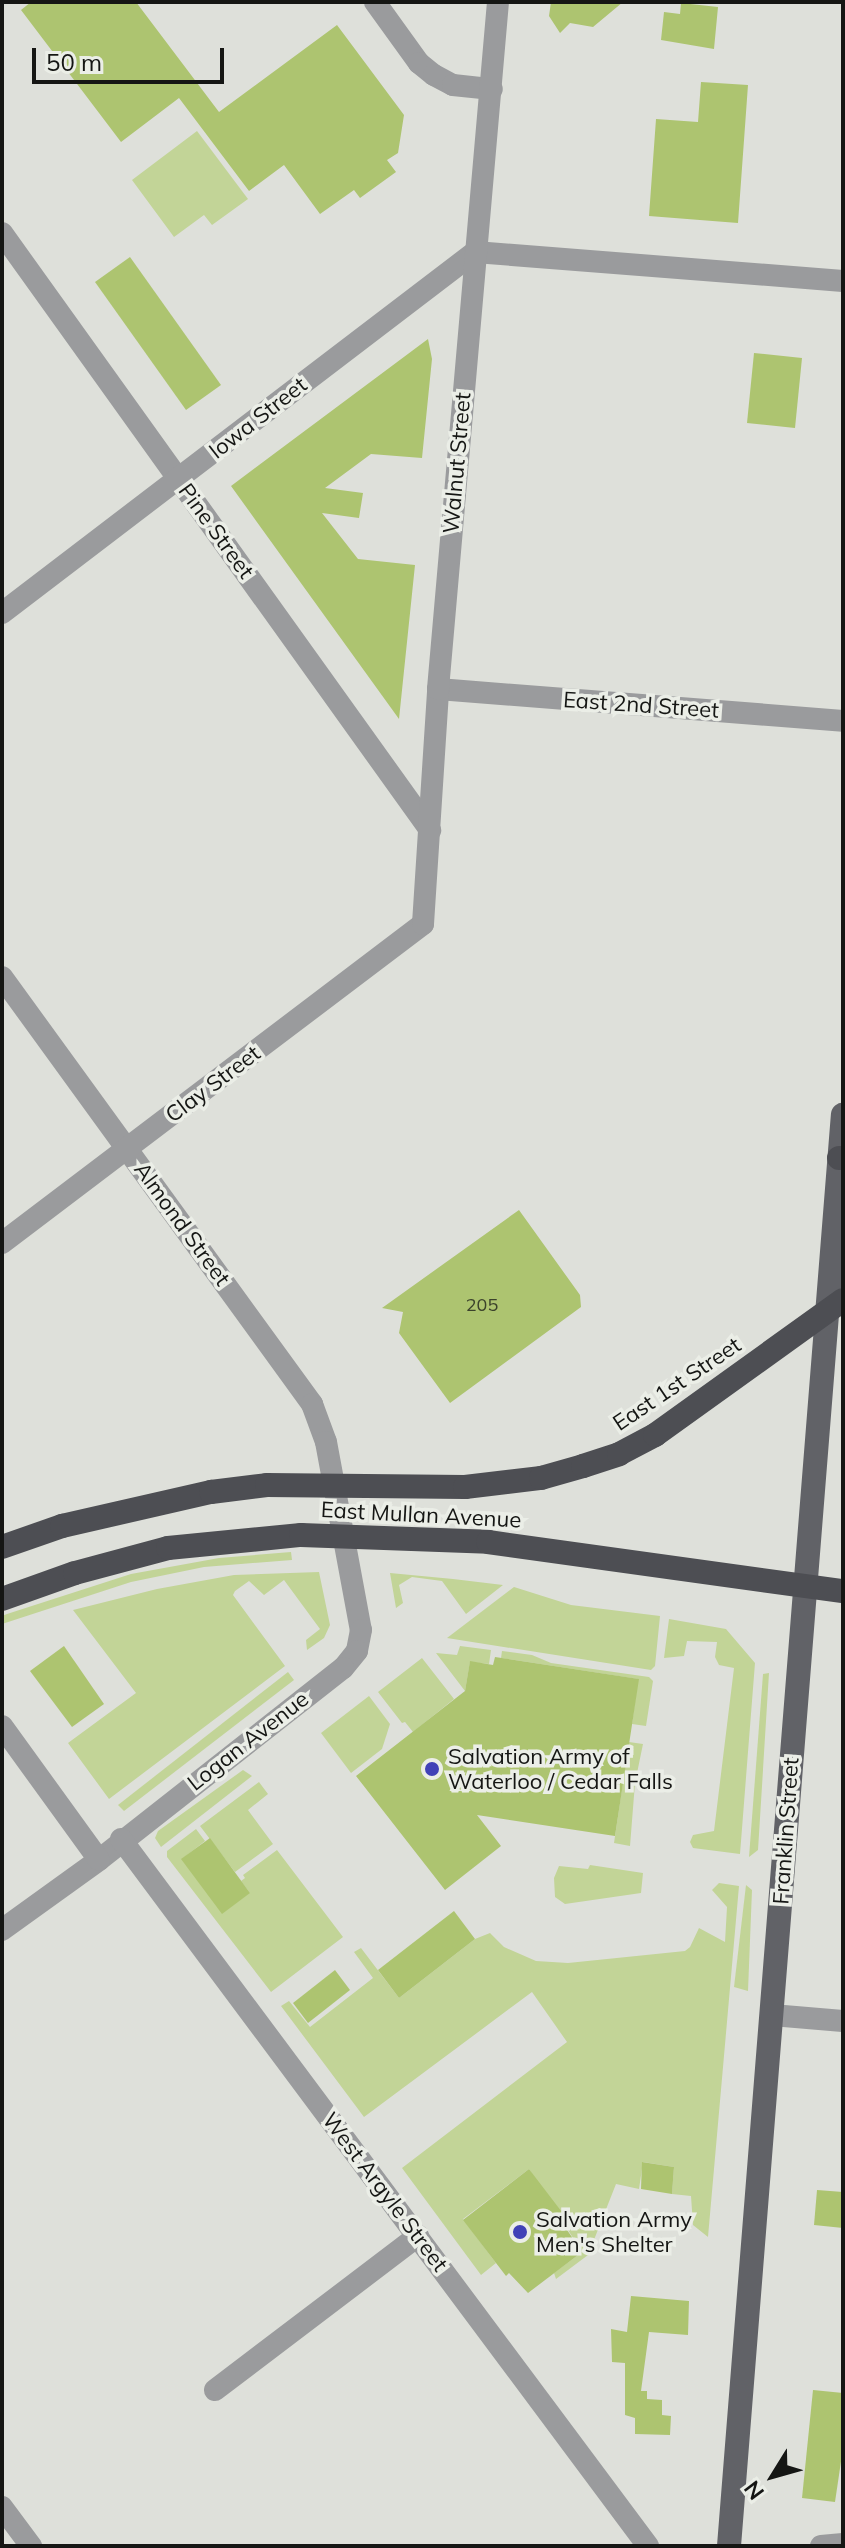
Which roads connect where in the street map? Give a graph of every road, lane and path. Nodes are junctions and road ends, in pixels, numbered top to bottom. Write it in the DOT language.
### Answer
graph roads {
  1 [pos="375,2"];
  2 [pos="498,2"];
  3 [pos="492,89"];
  4 [pos="2,233"];
  5 [pos="475,252"];
  6 [pos="843,281"];
  7 [pos="179,479"];
  8 [pos="2,613"];
  9 [pos="438,689"];
  10 [pos="843,721"];
  11 [pos="430,830"];
  12 [pos="423,924"];
  13 [pos="2,977"];
  14 [pos="843,1115"];
  15 [pos="127,1148"];
  16 [pos="841,1158"];
  17 [pos="2,1243"];
  18 [pos="834,1305"];
  19 [pos="334,1485"];
  20 [pos="346,1535"];
  21 [pos="2,1547"];
  22 [pos="805,1588"];
  23 [pos="843,1591"];
  24 [pos="2,1599"];
  25 [pos="2,1726"];
  26 [pos="121,1839"];
  27 [pos="99,1860"];
  28 [pos="2,1930"];
  29 [pos="772,2015"];
  30 [pos="843,2021"];
  31 [pos="418,2236"];
  32 [pos="215,2390"];
  33 [pos="2,2507"];
  34 [pos="843,2544"];
  35 [pos="31,2546"];
  36 [pos="648,2546"];
  37 [pos="729,2546"];
  38 [pos="821,2546"];
  1 -- 3 [label="street"];
  2 -- 3 [label="street, Walnut Street"];
  3 -- 5 [label="street, Walnut Street"];
  4 -- 7 [label="street, Pine Street"];
  5 -- 6 [label="street"];
  5 -- 7 [label="street, Iowa Street"];
  5 -- 9 [label="street, Walnut Street"];
  7 -- 8 [label="street, Iowa Street"];
  7 -- 11 [label="street, Pine Street"];
  9 -- 10 [label="street, East 2nd Street"];
  9 -- 11 [label="street, Walnut Street"];
  11 -- 12 [label="street, Walnut Street"];
  12 -- 15 [label="street, Clay Street"];
  13 -- 15 [label="street, Almond Street"];
  14 -- 16 [label="main road, Franklin Street"];
  15 -- 17 [label="street, Clay Street"];
  15 -- 19 [label="street, Almond Street"];
  16 -- 18 [label="main road, Franklin Street"];
  18 -- 19 [label="highway, East 1st Street"];
  18 -- 22 [label="main road, Franklin Street"];
  19 -- 20 [label="street, Logan Avenue"];
  19 -- 21 [label="highway, East Mullan Avenue"];
  20 -- 22 [label="highway, East Mullan Avenue"];
  20 -- 24 [label="highway, East Mullan Avenue"];
  20 -- 26 [label="street, Logan Avenue"];
  22 -- 23 [label="highway, East Mullan Avenue"];
  22 -- 29 [label="main road, Franklin Street"];
  25 -- 27 [label="street"];
  26 -- 27 [label="street, Logan Avenue"];
  26 -- 31 [label="street, West Argyle Street"];
  27 -- 28 [label="street, Logan Avenue"];
  29 -- 30 [label="street"];
  29 -- 37 [label="main road, Franklin Street"];
  31 -- 32 [label="street"];
  31 -- 36 [label="street, West Argyle Street"];
  33 -- 35 [label="street"];
  34 -- 38 [label="street"];
}
